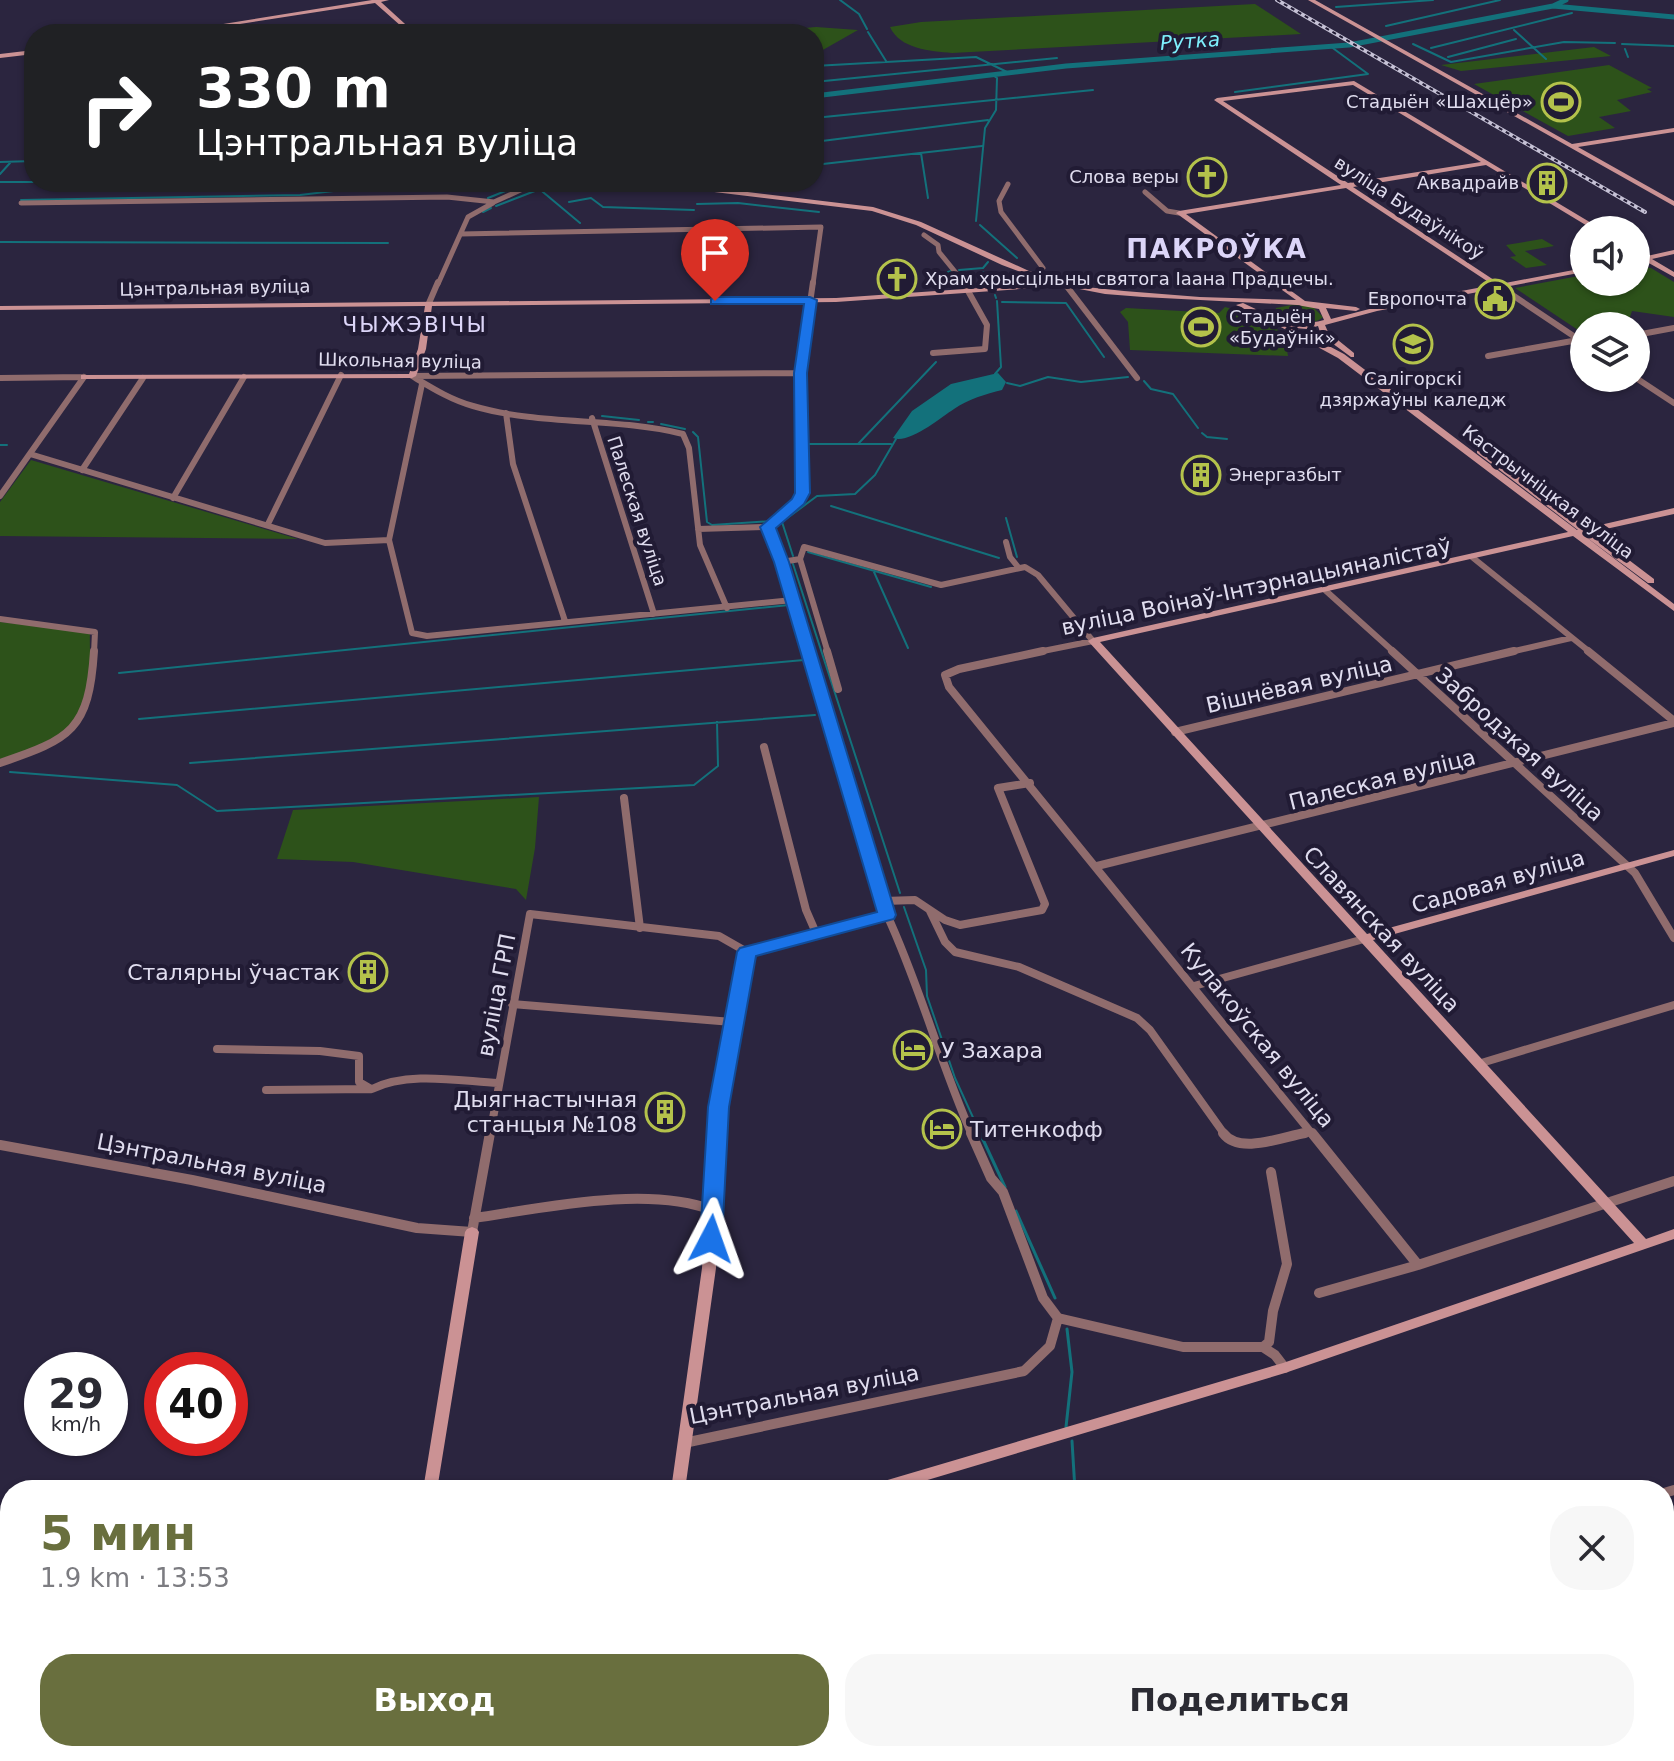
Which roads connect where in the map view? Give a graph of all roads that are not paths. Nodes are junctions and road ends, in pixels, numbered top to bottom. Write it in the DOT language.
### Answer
graph roads {
  1 [pos="386,0"];
  2 [pos="1311,0"];
  3 [pos="374,1"];
  4 [pos="228,24"];
  5 [pos="401,24"];
  6 [pos="24,53"];
  7 [pos="0,56"];
  8 [pos="1674,130"];
  9 [pos="1572,147"];
  10 [pos="1485,163"];
  11 [pos="1008,184"];
  12 [pos="1343,186"];
  13 [pos="516,192"];
  14 [pos="736,192"];
  15 [pos="494,202"];
  16 [pos="21,203"];
  17 [pos="1674,204"];
  18 [pos="1179,213"];
  19 [pos="1575,216"];
  20 [pos="461,234"];
  21 [pos="924,235"];
  22 [pos="956,240"];
  23 [pos="938,245"];
  24 [pos="1674,253"];
  25 [pos="1650,257"];
  26 [pos="1650,260"];
  27 [pos="1570,273"];
  28 [pos="1036,275"];
  29 [pos="1674,275"];
  30 [pos="1065,284"];
  31 [pos="1499,286"];
  32 [pos="972,292"];
  33 [pos="1280,296"];
  34 [pos="810,300"];
  35 [pos="1225,301"];
  36 [pos="429,303"];
  37 [pos="1305,303"];
  38 [pos="1315,305"];
  39 [pos="0,308"];
  40 [pos="1377,309"];
  41 [pos="1324,321"];
  42 [pos="1279,322"];
  43 [pos="1674,328"];
  44 [pos="1650,332"];
  45 [pos="1570,333"];
  46 [pos="1570,343"];
  47 [pos="933,353"];
  48 [pos="1488,356"];
  49 [pos="800,373"];
  50 [pos="341,375"];
  51 [pos="412,376"];
  52 [pos="84,377"];
  53 [pos="244,377"];
  54 [pos="0,378"];
  55 [pos="143,378"];
  56 [pos="1137,378"];
  57 [pos="422,384"];
  58 [pos="1650,387"];
  59 [pos="1674,403"];
  60 [pos="506,413"];
  61 [pos="592,418"];
  62 [pos="30,454"];
  63 [pos="82,470"];
  64 [pos="0,496"];
  65 [pos="173,498"];
  66 [pos="1674,511"];
  67 [pos="268,524"];
  68 [pos="768,527"];
  69 [pos="698,529"];
  70 [pos="1581,532"];
  71 [pos="389,540"];
  72 [pos="1006,542"];
  73 [pos="1472,557"];
  74 [pos="800,559"];
  75 [pos="782,562"];
  76 [pos="1018,567"];
  77 [pos="1325,590"];
  78 [pos="1674,598"];
  79 [pos="793,600"];
  80 [pos="727,608"];
  81 [pos="1674,608"];
  82 [pos="654,614"];
  83 [pos="0,619"];
  84 [pos="565,621"];
  85 [pos="1571,638"];
  86 [pos="1093,641"];
  87 [pos="945,675"];
  88 [pos="1416,675"];
  89 [pos="838,689"];
  90 [pos="1674,722"];
  91 [pos="1175,732"];
  92 [pos="764,747"];
  93 [pos="0,763"];
  94 [pos="1517,764"];
  95 [pos="1028,783"];
  96 [pos="624,798"];
  97 [pos="1262,827"];
  98 [pos="1674,853"];
  99 [pos="1097,866"];
  100 [pos="1627,866"];
  101 [pos="884,901"];
  102 [pos="930,911"];
  103 [pos="887,915"];
  104 [pos="640,928"];
  105 [pos="816,933"];
  106 [pos="1674,938"];
  107 [pos="1364,939"];
  108 [pos="747,952"];
  109 [pos="1194,986"];
  110 [pos="512,1004"];
  111 [pos="1674,1005"];
  112 [pos="732,1022"];
  113 [pos="217,1049"];
  114 [pos="1478,1064"];
  115 [pos="498,1083"];
  116 [pos="372,1089"];
  117 [pos="266,1090"];
  118 [pos="1306,1132"];
  119 [pos="0,1145"];
  120 [pos="1271,1172"];
  121 [pos="1674,1181"];
  122 [pos="1606,1204"];
  123 [pos="712,1210"];
  124 [pos="469,1227"];
  125 [pos="1674,1234"];
  126 [pos="1643,1244"];
  127 [pos="1414,1266"];
  128 [pos="1319,1293"];
  129 [pos="1058,1318"];
  130 [pos="1263,1347"];
  131 [pos="1285,1368"];
  132 [pos="684,1443"];
  133 [pos="431,1480"];
  134 [pos="679,1480"];
  135 [pos="908,1480"];
  1 -- 3 [label="street"];
  2 -- 9 [label="street"];
  3 -- 4 [label="street"];
  3 -- 5 [label="street"];
  6 -- 7 [label="street"];
  8 -- 9 [label="street"];
  9 -- 17 [label="street"];
  10 -- 12 [label="street"];
  10 -- 12 [label="street, вуліца Будаўнікоў"];
  10 -- 19 [label="street"];
  11 -- 28 [label="street"];
  12 -- 18 [label="street"];
  12 -- 31 [label="street, вуліца Будаўнікоў"];
  13 -- 15 [label="street"];
  14 -- 22 [label="street"];
  15 -- 16 [label="street"];
  15 -- 20 [label="street"];
  18 -- 18 [label="street"];
  18 -- 33 [label="street"];
  20 -- 34 [label="street"];
  20 -- 36 [label="street"];
  21 -- 23 [label="street"];
  22 -- 23 [label="street"];
  22 -- 28 [label="street"];
  23 -- 32 [label="street"];
  24 -- 25 [label="street"];
  26 -- 29 [label="street"];
  27 -- 31 [label="street"];
  28 -- 30 [label="street"];
  30 -- 32 [label="street, Цэнтральная вуліца"];
  30 -- 35 [label="street"];
  30 -- 56 [label="street"];
  31 -- 40 [label="street"];
  31 -- 45 [label="street, вуліца Будаўнікоў"];
  32 -- 34 [label="street, Цэнтральная вуліца"];
  32 -- 47 [label="street"];
  33 -- 35 [label="street"];
  33 -- 37 [label="street"];
  33 -- 37 [label="street"];
  33 -- 42 [label="street"];
  34 -- 36 [label="street, Цэнтральная вуліца"];
  34 -- 49 [label="street"];
  35 -- 42 [label="street, Кастрычніцкая вуліца"];
  36 -- 39 [label="street, Цэнтральная вуліца"];
  36 -- 51 [label="street"];
  37 -- 38 [label="street"];
  38 -- 40 [label="street"];
  38 -- 41 [label="street, Кастрычніцкая вуліца"];
  40 -- 41 [label="street"];
  41 -- 42 [label="street"];
  41 -- 70 [label="street, Кастрычніцкая вуліца"];
  42 -- 70 [label="street, Кастрычніцкая вуліца"];
  43 -- 44 [label="street"];
  46 -- 48 [label="street"];
  49 -- 51 [label="street, Школьная вуліца"];
  49 -- 68 [label="street"];
  50 -- 51 [label="street, Школьная вуліца"];
  50 -- 53 [label="street, Школьная вуліца"];
  50 -- 67 [label="street"];
  51 -- 57 [label="street"];
  52 -- 54 [label="street, Школьная вуліца"];
  52 -- 55 [label="street, Школьная вуліца"];
  52 -- 62 [label="street"];
  53 -- 55 [label="street, Школьная вуліца"];
  53 -- 65 [label="street"];
  55 -- 63 [label="street"];
  57 -- 60 [label="street"];
  57 -- 71 [label="street"];
  58 -- 59 [label="street"];
  60 -- 61 [label="street"];
  60 -- 84 [label="street"];
  61 -- 69 [label="street"];
  61 -- 82 [label="street, Палеская вуліца"];
  62 -- 63 [label="street"];
  62 -- 64 [label="street"];
  63 -- 65 [label="street"];
  65 -- 67 [label="street"];
  66 -- 70 [label="street, вуліца Воінаў-Інтэрнацыяналістаў"];
  67 -- 71 [label="street"];
  68 -- 69 [label="street"];
  68 -- 75 [label="street"];
  69 -- 80 [label="street"];
  70 -- 73 [label="street, вуліца Воінаў-Інтэрнацыяналістаў"];
  70 -- 78 [label="street, Кастрычніцкая вуліца"];
  70 -- 81 [label="street, Кастрычніцкая вуліца"];
  71 -- 84 [label="street"];
  72 -- 76 [label="street"];
  73 -- 77 [label="street, вуліца Воінаў-Інтэрнацыяналістаў"];
  73 -- 85 [label="street"];
  74 -- 75 [label="street"];
  74 -- 76 [label="street"];
  74 -- 89 [label="street"];
  75 -- 79 [label="street"];
  76 -- 86 [label="street"];
  77 -- 86 [label="street, вуліца Воінаў-Інтэрнацыяналістаў"];
  77 -- 88 [label="street, Забродзкая вуліца"];
  79 -- 80 [label="street"];
  79 -- 101 [label="street"];
  80 -- 82 [label="street"];
  82 -- 84 [label="street"];
  83 -- 93 [label="street"];
  85 -- 88 [label="street, Вішнёвая вуліца"];
  85 -- 90 [label="street"];
  86 -- 87 [label="street, вуліца Воінаў-Інтэрнацыяналістаў"];
  86 -- 91 [label="street, Славянская вуліца"];
  87 -- 95 [label="street, Кулакоўская вуліца"];
  88 -- 91 [label="street, Вішнёвая вуліца"];
  88 -- 94 [label="street, Забродзкая вуліца"];
  90 -- 94 [label="street, Палеская вуліца"];
  91 -- 97 [label="street, Славянская вуліца"];
  92 -- 105 [label="street"];
  94 -- 97 [label="street, Палеская вуліца"];
  94 -- 100 [label="street, Забродзкая вуліца"];
  95 -- 99 [label="street, Кулакоўская вуліца"];
  95 -- 102 [label="street"];
  96 -- 104 [label="street"];
  97 -- 99 [label="street, Палеская вуліца"];
  97 -- 107 [label="street, Славянская вуліца"];
  98 -- 100 [label="street, Садовая вуліца"];
  99 -- 109 [label="street, Кулакоўская вуліца"];
  100 -- 106 [label="street, Забродзкая вуліца"];
  100 -- 107 [label="street, Садовая вуліца"];
  101 -- 102 [label="street"];
  101 -- 103 [label="street"];
  102 -- 118 [label="street"];
  103 -- 105 [label="street"];
  103 -- 129 [label="street"];
  104 -- 108 [label="street"];
  104 -- 110 [label="street, вуліца ГРП"];
  105 -- 108 [label="street"];
  107 -- 109 [label="street, Садовая вуліца"];
  107 -- 114 [label="street, Славянская вуліца"];
  108 -- 112 [label="street, Цэнтральная вуліца"];
  109 -- 118 [label="street, Кулакоўская вуліца"];
  110 -- 112 [label="street"];
  110 -- 115 [label="street, вуліца ГРП"];
  111 -- 114 [label="street"];
  112 -- 123 [label="street, Цэнтральная вуліца"];
  113 -- 116 [label="street"];
  114 -- 122 [label="street, Славянская вуліца"];
  115 -- 116 [label="street, вуліца ГРП"];
  115 -- 124 [label="street, вуліца ГРП"];
  116 -- 117 [label="street, вуліца ГРП"];
  118 -- 127 [label="street, Кулакоўская вуліца"];
  119 -- 124 [label="street, Цэнтральная вуліца"];
  120 -- 130 [label="street"];
  121 -- 122 [label="street"];
  122 -- 126 [label="street, Славянская вуліца"];
  122 -- 127 [label="street"];
  123 -- 124 [label="street, Цэнтральная вуліца"];
  123 -- 132 [label="street, Цэнтральная вуліца"];
  124 -- 133 [label="street"];
  125 -- 126 [label="street"];
  126 -- 131 [label="street"];
  127 -- 128 [label="street"];
  129 -- 130 [label="street"];
  129 -- 132 [label="street, Цэнтральная вуліца"];
  130 -- 131 [label="street"];
  131 -- 135 [label="street"];
  132 -- 134 [label="street"];
}
